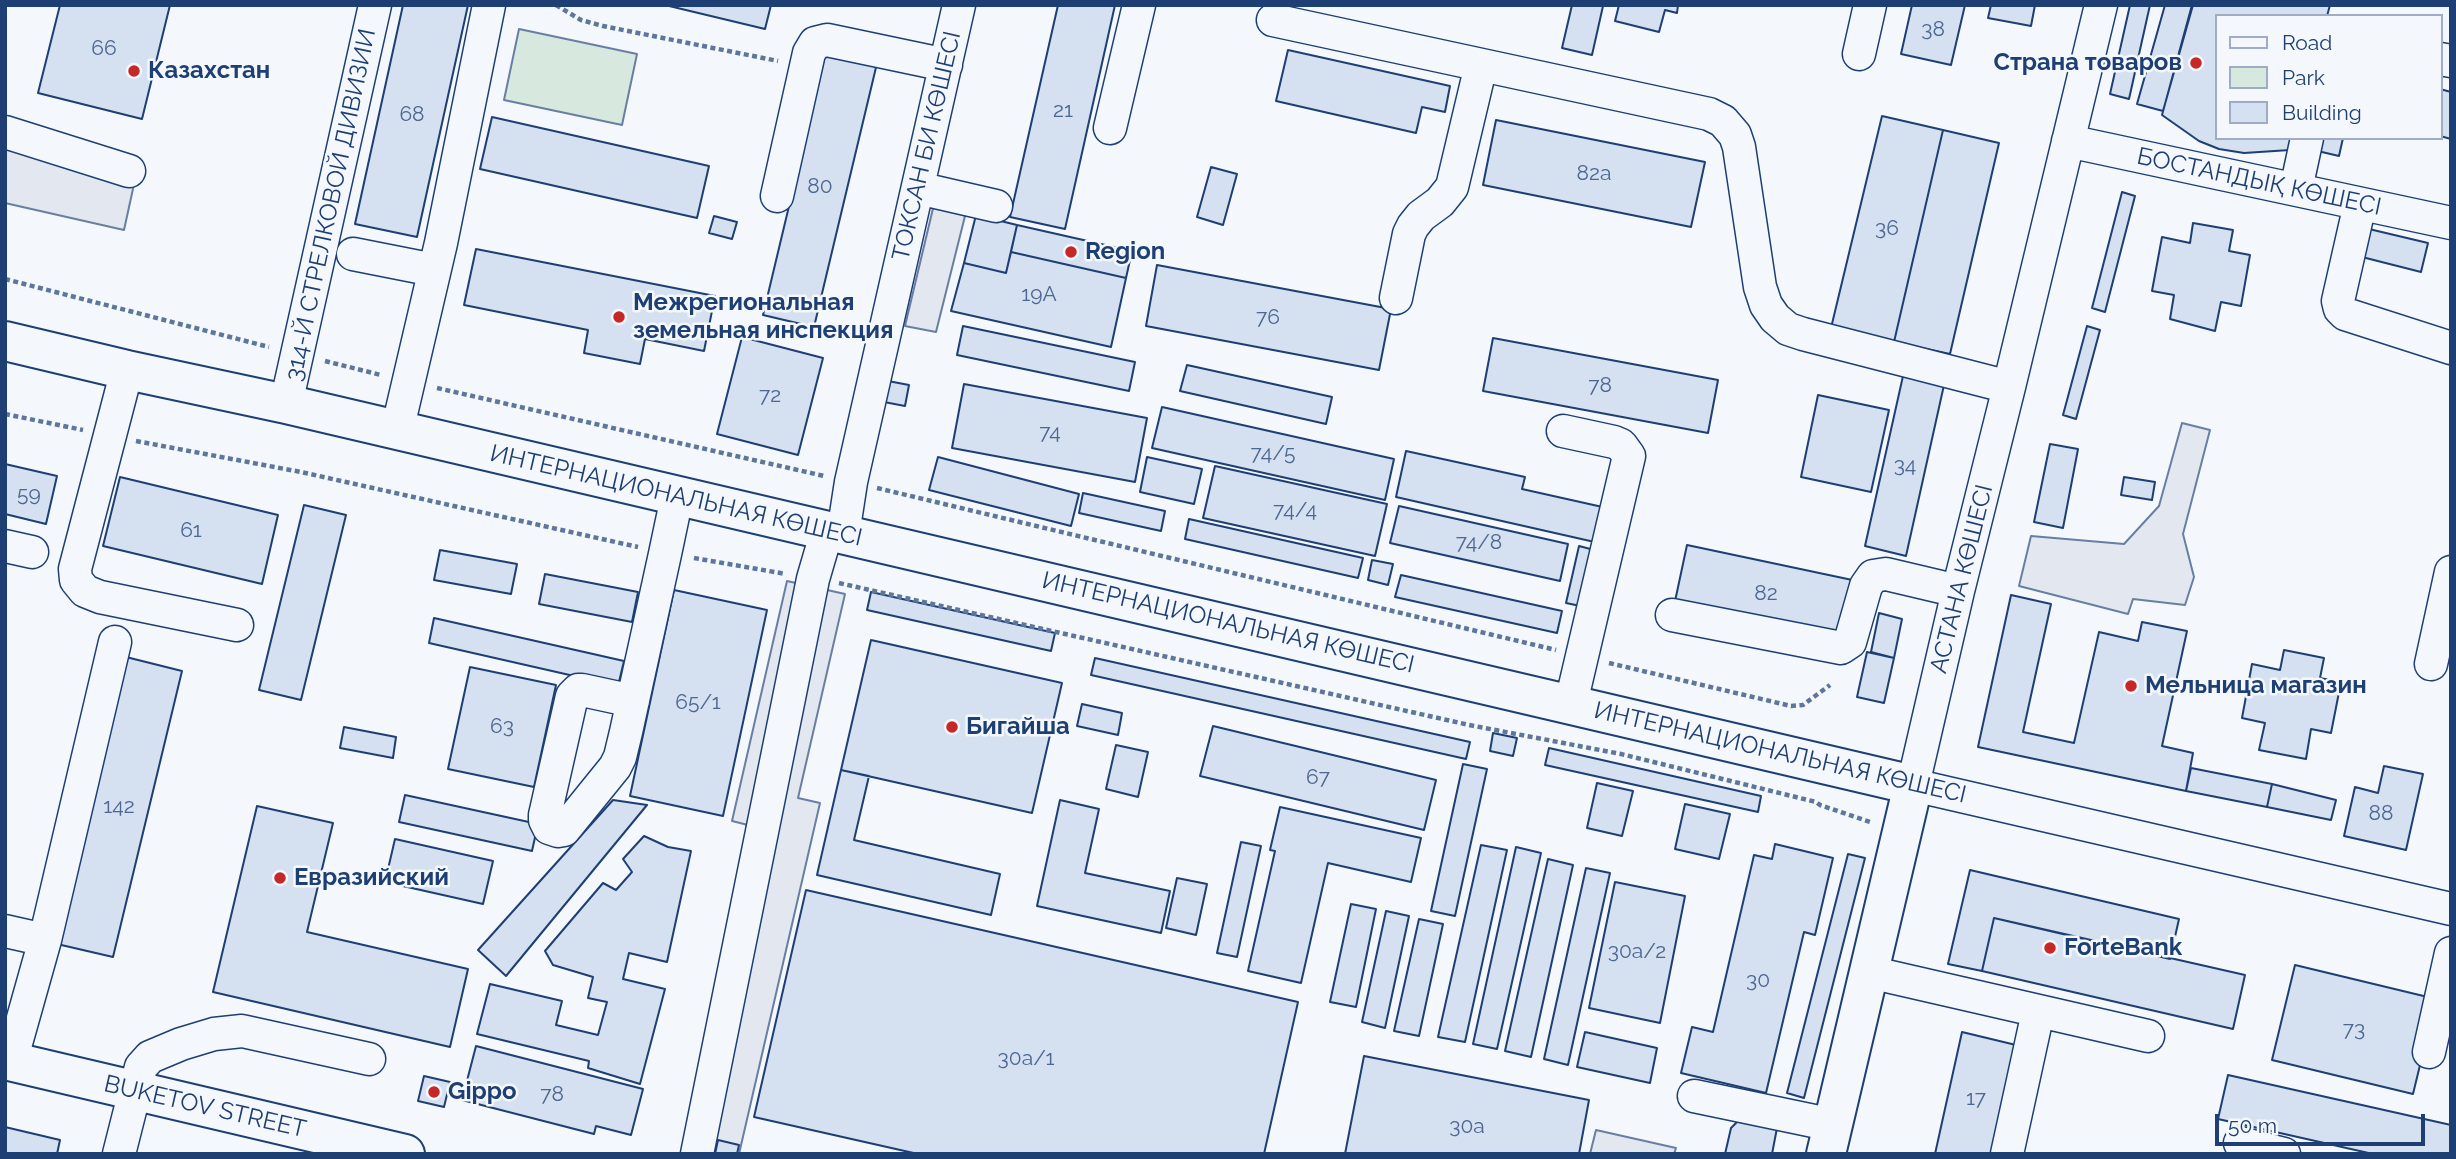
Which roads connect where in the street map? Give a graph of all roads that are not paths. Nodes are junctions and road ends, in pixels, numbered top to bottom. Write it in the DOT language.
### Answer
graph roads {
  1 [pos="375,5"];
  2 [pos="489,5"];
  3 [pos="959,5"];
  4 [pos="1139,5"];
  5 [pos="1870,5"];
  6 [pos="2101,5"];
  7 [pos="1273,20"];
  8 [pos="1859,54"];
  9 [pos="946,65"];
  10 [pos="1481,65"];
  11 [pos="1110,128"];
  12 [pos="5,132"];
  13 [pos="2307,140"];
  14 [pos="2068,141"];
  15 [pos="129,171"];
  16 [pos="918,188"];
  17 [pos="2296,189"];
  18 [pos="777,196"];
  19 [pos="2360,204"];
  20 [pos="996,206"];
  21 [pos="2451,223"];
  22 [pos="353,254"];
  23 [pos="434,270"];
  24 [pos="1396,298"];
  25 [pos="5,341"];
  26 [pos="2451,348"];
  27 [pos="127,370"];
  28 [pos="2010,387"];
  29 [pos="286,404"];
  30 [pos="397,431"];
  31 [pos="1563,431"];
  32 [pos="677,497"];
  33 [pos="835,532"];
  34 [pos="2451,572"];
  35 [pos="1958,591"];
  36 [pos="1672,615"];
  37 [pos="237,625"];
  38 [pos="116,642"];
  39 [pos="2431,664"];
  40 [pos="633,701"];
  41 [pos="1572,703"];
  42 [pos="1913,785"];
  43 [pos="2451,909"];
  44 [pos="5,931"];
  45 [pos="44,940"];
  46 [pos="2451,953"];
  47 [pos="1869,971"];
  48 [pos="2038,1012"];
  49 [pos="2148,1036"];
  50 [pos="2429,1052"];
  51 [pos="369,1059"];
  52 [pos="8,1060"];
  53 [pos="135,1090"];
  54 [pos="1695,1096"];
  55 [pos="1830,1139"];
  56 [pos="2240,1143"];
  57 [pos="119,1154"];
  58 [pos="405,1154"];
  59 [pos="698,1154"];
  60 [pos="2007,1154"];
  61 [pos="2284,1154"];
  1 -- 29 [label="street, 314-Й СТРЕЛКОВОЙ ДИВИЗИИ"];
  2 -- 23 [label="street"];
  3 -- 9 [label="street, ТОКСАН БИ КӨШЕСІ"];
  4 -- 11 [label="street"];
  5 -- 8 [label="street"];
  6 -- 14 [label="street, АСТАНА КӨШЕСІ"];
  7 -- 10 [label="street"];
  9 -- 16 [label="street, ТОКСАН БИ КӨШЕСІ"];
  9 -- 18 [label="street"];
  10 -- 24 [label="street"];
  10 -- 28 [label="street"];
  12 -- 15 [label="street"];
  13 -- 17 [label="street"];
  14 -- 17 [label="street, БОСТАНДЫҚ КӨШЕСІ"];
  14 -- 28 [label="street, АСТАНА КӨШЕСІ"];
  16 -- 20 [label="street"];
  16 -- 33 [label="street, ТОКСАН БИ КӨШЕСІ"];
  17 -- 19 [label="street, БОСТАНДЫҚ КӨШЕСІ"];
  19 -- 21 [label="street, БОСТАНДЫҚ КӨШЕСІ"];
  19 -- 26 [label="street"];
  22 -- 23 [label="street"];
  23 -- 30 [label="street"];
  25 -- 27 [label="main road, ИНТЕРНАЦИОНАЛЬНАЯ КӨШЕСІ"];
  27 -- 29 [label="main road, ИНТЕРНАЦИОНАЛЬНАЯ КӨШЕСІ"];
  27 -- 37 [label="street"];
  28 -- 35 [label="street, АСТАНА КӨШЕСІ"];
  29 -- 30 [label="main road, ИНТЕРНАЦИОНАЛЬНАЯ КӨШЕСІ"];
  30 -- 32 [label="main road, ИНТЕРНАЦИОНАЛЬНАЯ КӨШЕСІ"];
  31 -- 41 [label="street"];
  32 -- 33 [label="main road, ИНТЕРНАЦИОНАЛЬНАЯ КӨШЕСІ"];
  32 -- 40 [label="street"];
  33 -- 41 [label="main road, ИНТЕРНАЦИОНАЛЬНАЯ КӨШЕСІ"];
  33 -- 59 [label="street, ТОКСАН БИ КӨШЕСІ"];
  34 -- 39 [label="street"];
  35 -- 36 [label="street"];
  35 -- 42 [label="street, АСТАНА КӨШЕСІ"];
  38 -- 45 [label="street"];
  41 -- 42 [label="main road, ИНТЕРНАЦИОНАЛЬНАЯ КӨШЕСІ"];
  42 -- 43 [label="street, ИНТЕРНАЦИОНАЛЬНАЯ КӨШЕСІ"];
  42 -- 47 [label="main road, АСТАНА КӨШЕСІ"];
  44 -- 45 [label="street"];
  45 -- 52 [label="street"];
  46 -- 50 [label="street"];
  47 -- 48 [label="street"];
  47 -- 55 [label="main road, АСТАНА КӨШЕСІ"];
  48 -- 49 [label="street"];
  48 -- 60 [label="street"];
  51 -- 53 [label="street"];
  52 -- 53 [label="main road, BUKETOV STREET"];
  53 -- 57 [label="street"];
  53 -- 58 [label="main road, BUKETOV STREET"];
  54 -- 55 [label="street"];
  56 -- 61 [label="street"];
}
